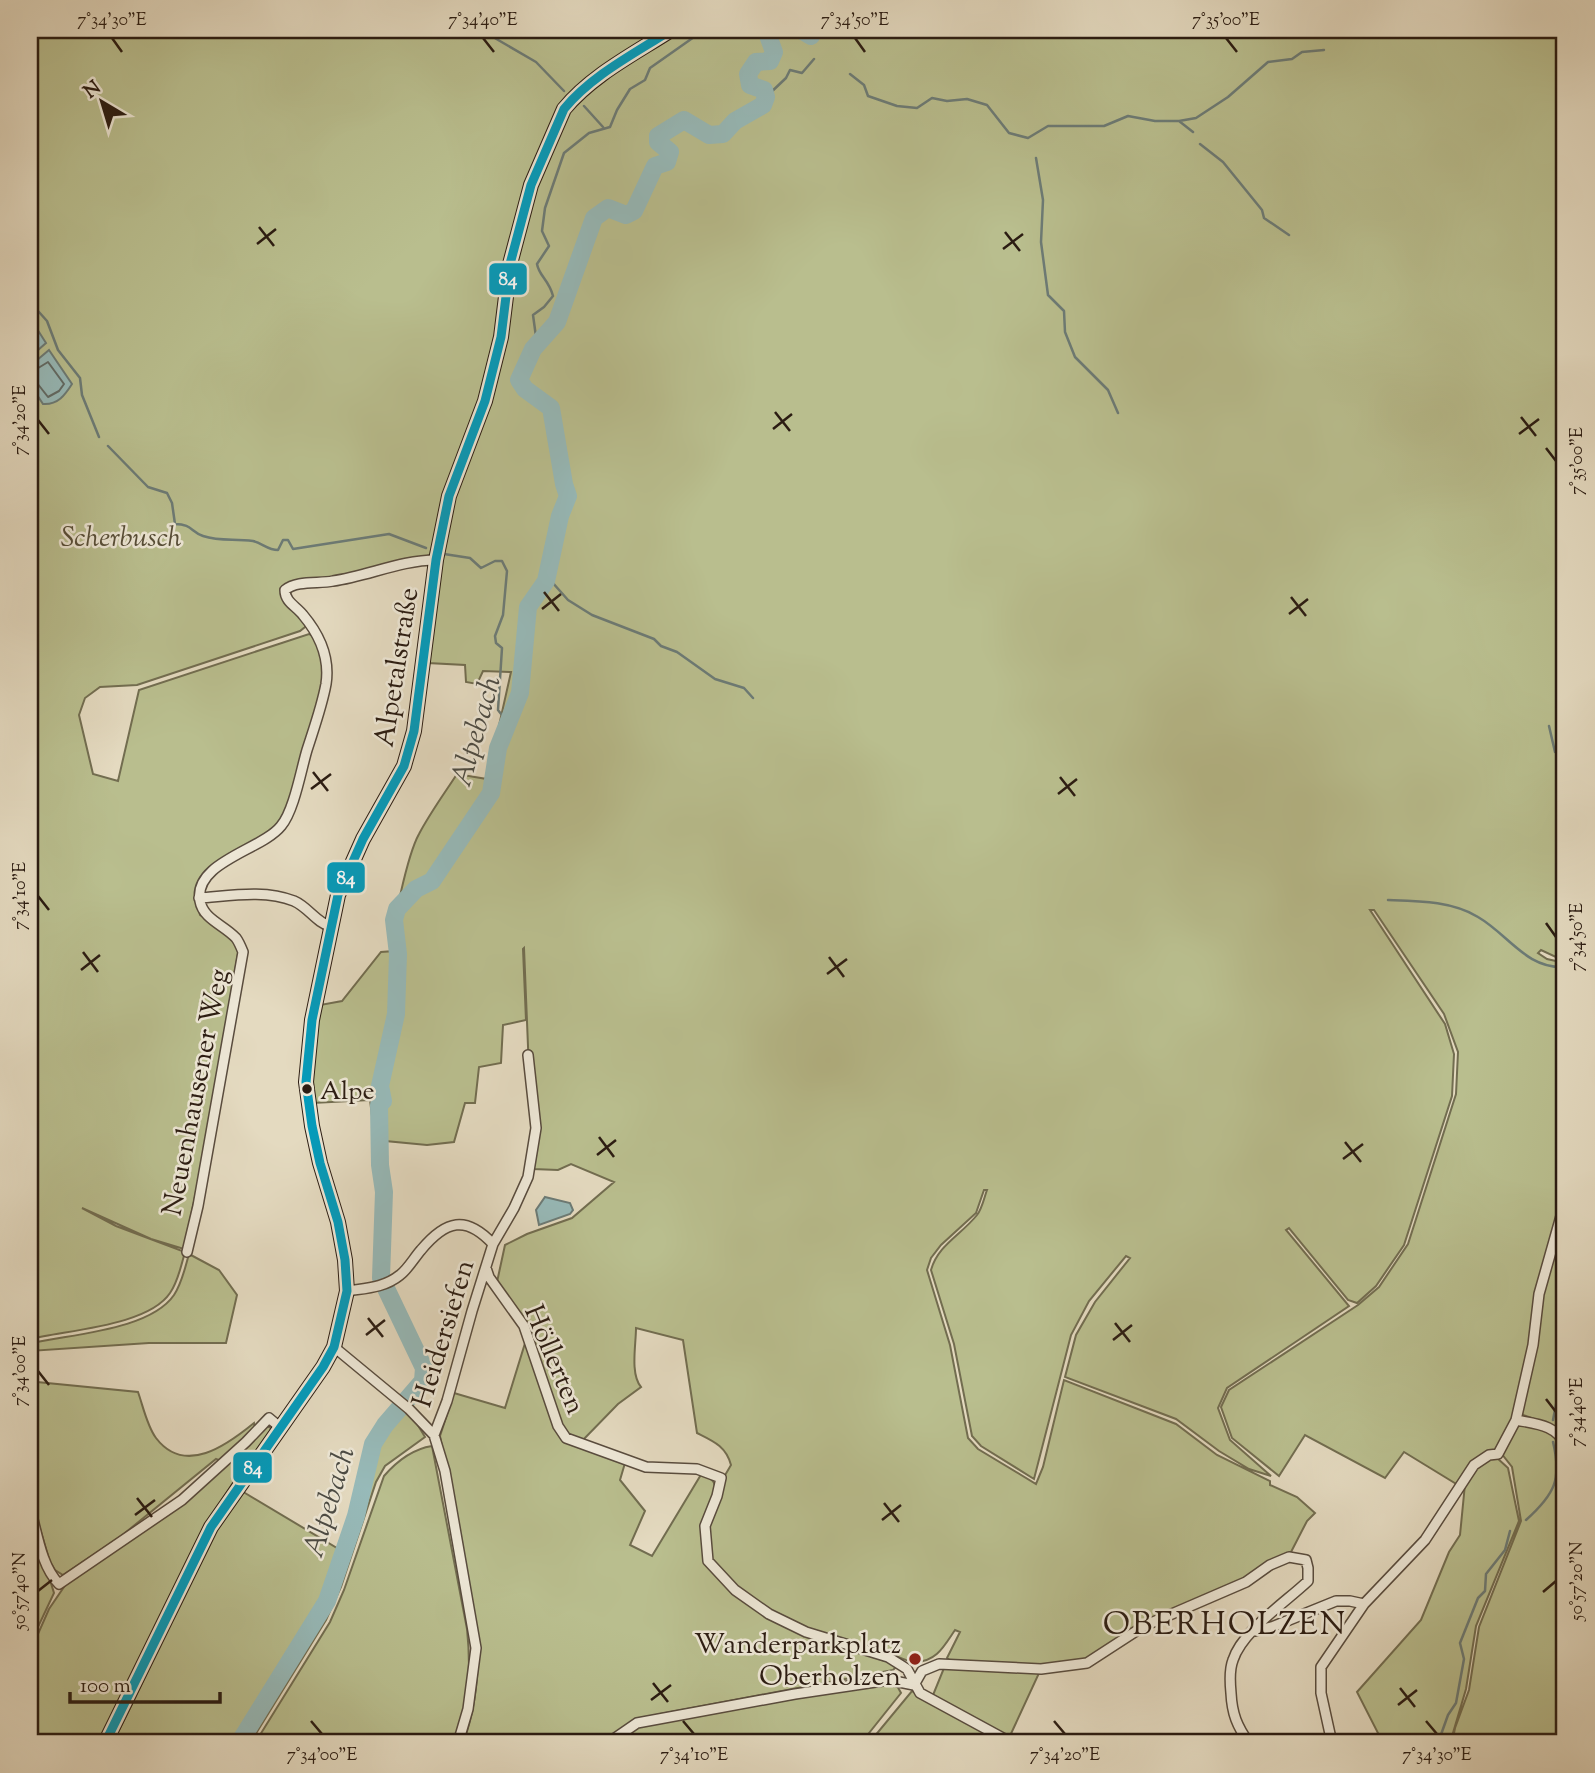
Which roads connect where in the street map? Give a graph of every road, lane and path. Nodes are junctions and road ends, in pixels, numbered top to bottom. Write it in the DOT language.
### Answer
graph roads {
  1 [pos="671,30"];
  2 [pos="436,560"];
  3 [pos="199,898"];
  4 [pos="331,926"];
  5 [pos="528,1055"];
  6 [pos="1565,1202"];
  7 [pos="494,1244"];
  8 [pos="187,1252"];
  9 [pos="486,1268"];
  10 [pos="347,1291"];
  11 [pos="334,1347"];
  12 [pos="1516,1420"];
  13 [pos="281,1428"];
  14 [pos="434,1435"];
  15 [pos="1565,1445"];
  16 [pos="30,1508"];
  17 [pos="1364,1604"];
  18 [pos="1253,1631"];
  19 [pos="914,1685"];
  20 [pos="106,1743"];
  21 [pos="458,1743"];
  22 [pos="608,1743"];
  23 [pos="1012,1743"];
  24 [pos="1249,1743"];
  25 [pos="1332,1743"];
  1 -- 2 [label="main road, Alpetalstraße"];
  2 -- 3 [label="street"];
  2 -- 4 [label="main road, Alpetalstraße"];
  3 -- 4 [label="street"];
  3 -- 8 [label="street, Neuenhausener Weg"];
  4 -- 10 [label="main road, Alpetalstraße"];
  5 -- 7 [label="street, Heidersiefen"];
  6 -- 12 [label="street"];
  7 -- 9 [label="street, Heidersiefen"];
  7 -- 10 [label="street, Heidersiefen"];
  9 -- 14 [label="street, Heidersiefen"];
  9 -- 19 [label="street, Höllerten"];
  10 -- 11 [label="main road, Alpetalstraße"];
  11 -- 13 [label="main road, Alpetalstraße"];
  11 -- 14 [label="street"];
  12 -- 15 [label="street"];
  12 -- 17 [label="street"];
  13 -- 16 [label="street"];
  13 -- 20 [label="main road, Alpetalstraße"];
  14 -- 21 [label="street"];
  17 -- 18 [label="street"];
  17 -- 25 [label="street"];
  18 -- 19 [label="street"];
  18 -- 24 [label="street"];
  19 -- 22 [label="street"];
  19 -- 23 [label="street"];
}
